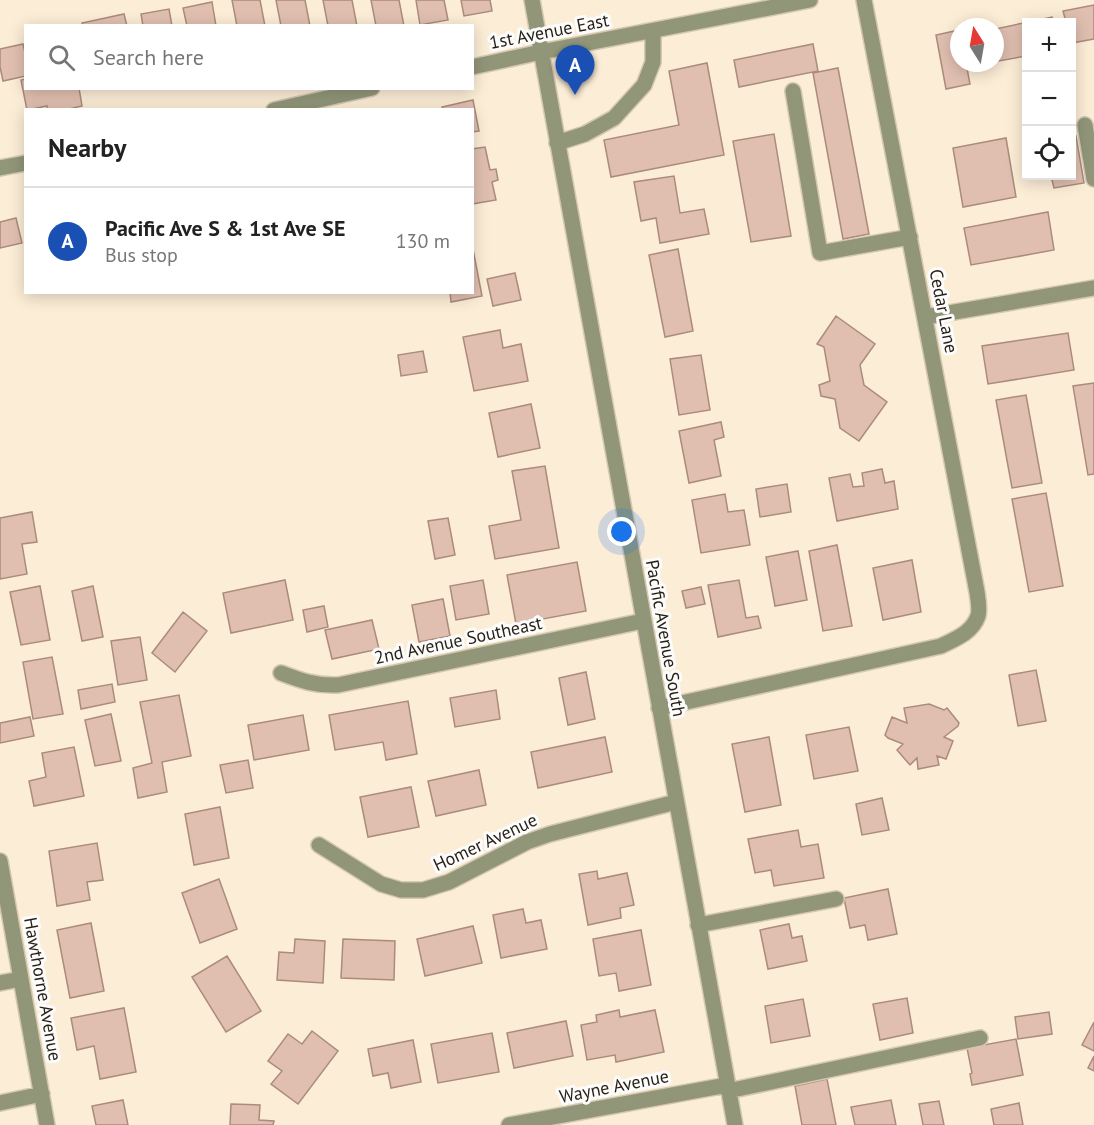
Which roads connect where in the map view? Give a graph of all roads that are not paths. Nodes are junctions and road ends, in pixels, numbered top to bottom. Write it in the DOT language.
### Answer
graph roads {
  1 [pos="532,0"];
  2 [pos="810,0"];
  3 [pos="864,0"];
  4 [pos="653,31"];
  5 [pos="541,52"];
  6 [pos="474,67"];
  7 [pos="363,90"];
  8 [pos="794,92"];
  9 [pos="283,108"];
  10 [pos="1084,125"];
  11 [pos="557,143"];
  12 [pos="24,163"];
  13 [pos="0,168"];
  14 [pos="1094,179"];
  15 [pos="910,237"];
  16 [pos="1094,288"];
  17 [pos="925,317"];
  18 [pos="643,621"];
  19 [pos="281,673"];
  20 [pos="659,708"];
  21 [pos="676,802"];
  22 [pos="319,845"];
  23 [pos="0,861"];
  24 [pos="836,899"];
  25 [pos="698,925"];
  26 [pos="21,979"];
  27 [pos="0,983"];
  28 [pos="980,1038"];
  29 [pos="727,1088"];
  30 [pos="42,1094"];
  31 [pos="0,1103"];
  32 [pos="47,1125"];
  33 [pos="509,1125"];
  34 [pos="735,1125"];
  1 -- 5 [label="street, Pacific Avenue South"];
  2 -- 4 [label="street, 1st Avenue East"];
  3 -- 15 [label="street, Cedar Lane"];
  4 -- 5 [label="street, 1st Avenue East"];
  4 -- 11 [label="street"];
  5 -- 6 [label="street, 1st Avenue East"];
  5 -- 11 [label="street, Pacific Avenue South"];
  7 -- 9 [label="street"];
  8 -- 15 [label="street"];
  10 -- 14 [label="street"];
  11 -- 18 [label="street, Pacific Avenue South"];
  12 -- 13 [label="street"];
  15 -- 17 [label="street, Cedar Lane"];
  16 -- 17 [label="street"];
  17 -- 20 [label="street, Cedar Lane"];
  18 -- 19 [label="street, 2nd Avenue Southeast"];
  18 -- 20 [label="street, Pacific Avenue South"];
  20 -- 21 [label="street, Pacific Avenue South"];
  21 -- 22 [label="street, Homer Avenue"];
  21 -- 25 [label="street, Pacific Avenue South"];
  23 -- 26 [label="street, Hawthorne Avenue"];
  24 -- 25 [label="street"];
  25 -- 29 [label="street, Pacific Avenue South"];
  26 -- 27 [label="street"];
  26 -- 30 [label="street, Hawthorne Avenue"];
  28 -- 29 [label="street, Wayne Avenue"];
  29 -- 33 [label="street, Wayne Avenue"];
  29 -- 34 [label="street, Pacific Avenue South"];
  30 -- 31 [label="street"];
  30 -- 32 [label="street, Hawthorne Avenue"];
}
